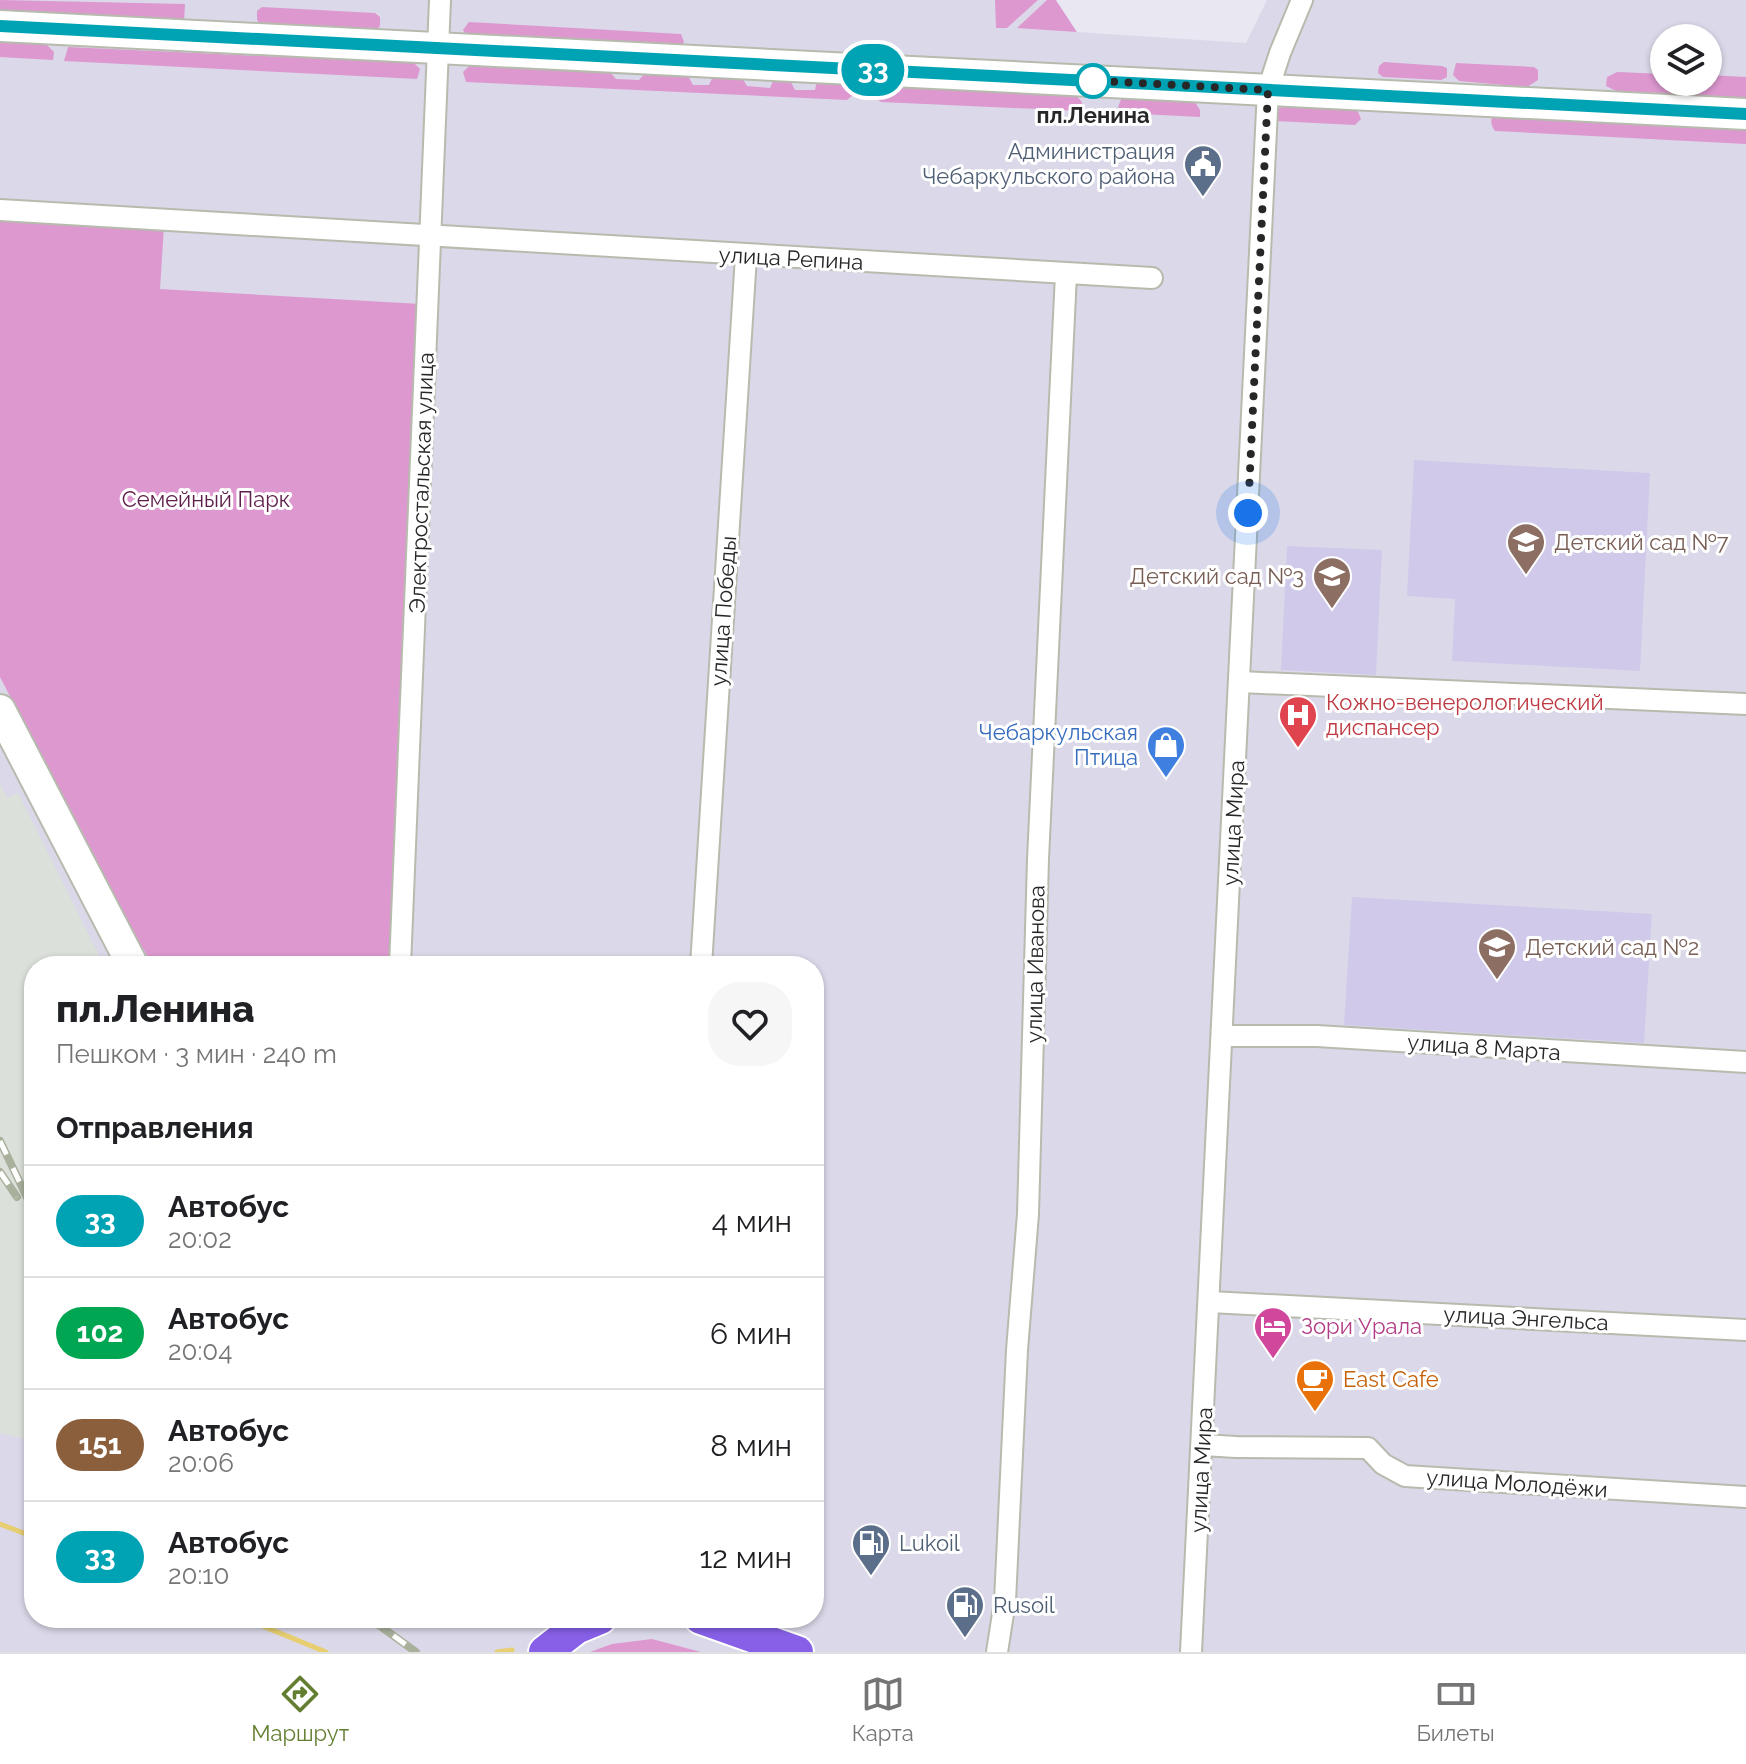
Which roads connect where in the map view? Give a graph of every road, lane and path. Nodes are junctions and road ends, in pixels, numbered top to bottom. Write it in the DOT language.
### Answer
graph roads {
  1 [pos="440,0"];
  2 [pos="1302,0"];
  3 [pos="0,26"];
  4 [pos="438,48"];
  5 [pos="1268,90"];
  6 [pos="1746,114"];
  7 [pos="0,210"];
  8 [pos="430,237"];
  9 [pos="746,256"];
  10 [pos="1066,274"];
  11 [pos="1152,278"];
  12 [pos="1240,682"];
  13 [pos="1746,704"];
  14 [pos="0,710"];
  15 [pos="128,956"];
  16 [pos="400,956"];
  17 [pos="702,956"];
  18 [pos="1222,1036"];
  19 [pos="1746,1062"];
  20 [pos="1210,1302"];
  21 [pos="1746,1330"];
  22 [pos="1203,1445"];
  23 [pos="1746,1497"];
  24 [pos="542,1628"];
  25 [pos="577,1628"];
  26 [pos="729,1628"];
  27 [pos="534,1652"];
  28 [pos="545,1652"];
  29 [pos="797,1652"];
  30 [pos="997,1652"];
  31 [pos="1191,1652"];
  1 -- 4 [label="street, Электростальская улица"];
  2 -- 5 [label="street, улица Мира"];
  3 -- 4 [label="street"];
  4 -- 5 [label="street"];
  4 -- 8 [label="street, Электростальская улица"];
  5 -- 6 [label="street"];
  5 -- 12 [label="street, улица Мира"];
  7 -- 8 [label="street, улица Репина"];
  8 -- 9 [label="street, улица Репина"];
  8 -- 16 [label="street, Электростальская улица"];
  9 -- 10 [label="street, улица Репина"];
  9 -- 17 [label="street, улица Победы"];
  10 -- 11 [label="street, улица Репина"];
  10 -- 30 [label="street, улица Иванова"];
  12 -- 13 [label="street"];
  12 -- 18 [label="street, улица Мира"];
  14 -- 15 [label="street"];
  18 -- 19 [label="street, улица 8 Марта"];
  18 -- 20 [label="street, улица Мира"];
  20 -- 21 [label="street, улица Энгельса"];
  20 -- 22 [label="street, улица Мира"];
  22 -- 23 [label="street, улица Молодёжи"];
  22 -- 31 [label="street, улица Мира"];
  24 -- 27 [label="main road"];
  25 -- 28 [label="main road"];
  26 -- 29 [label="main road"];
}
